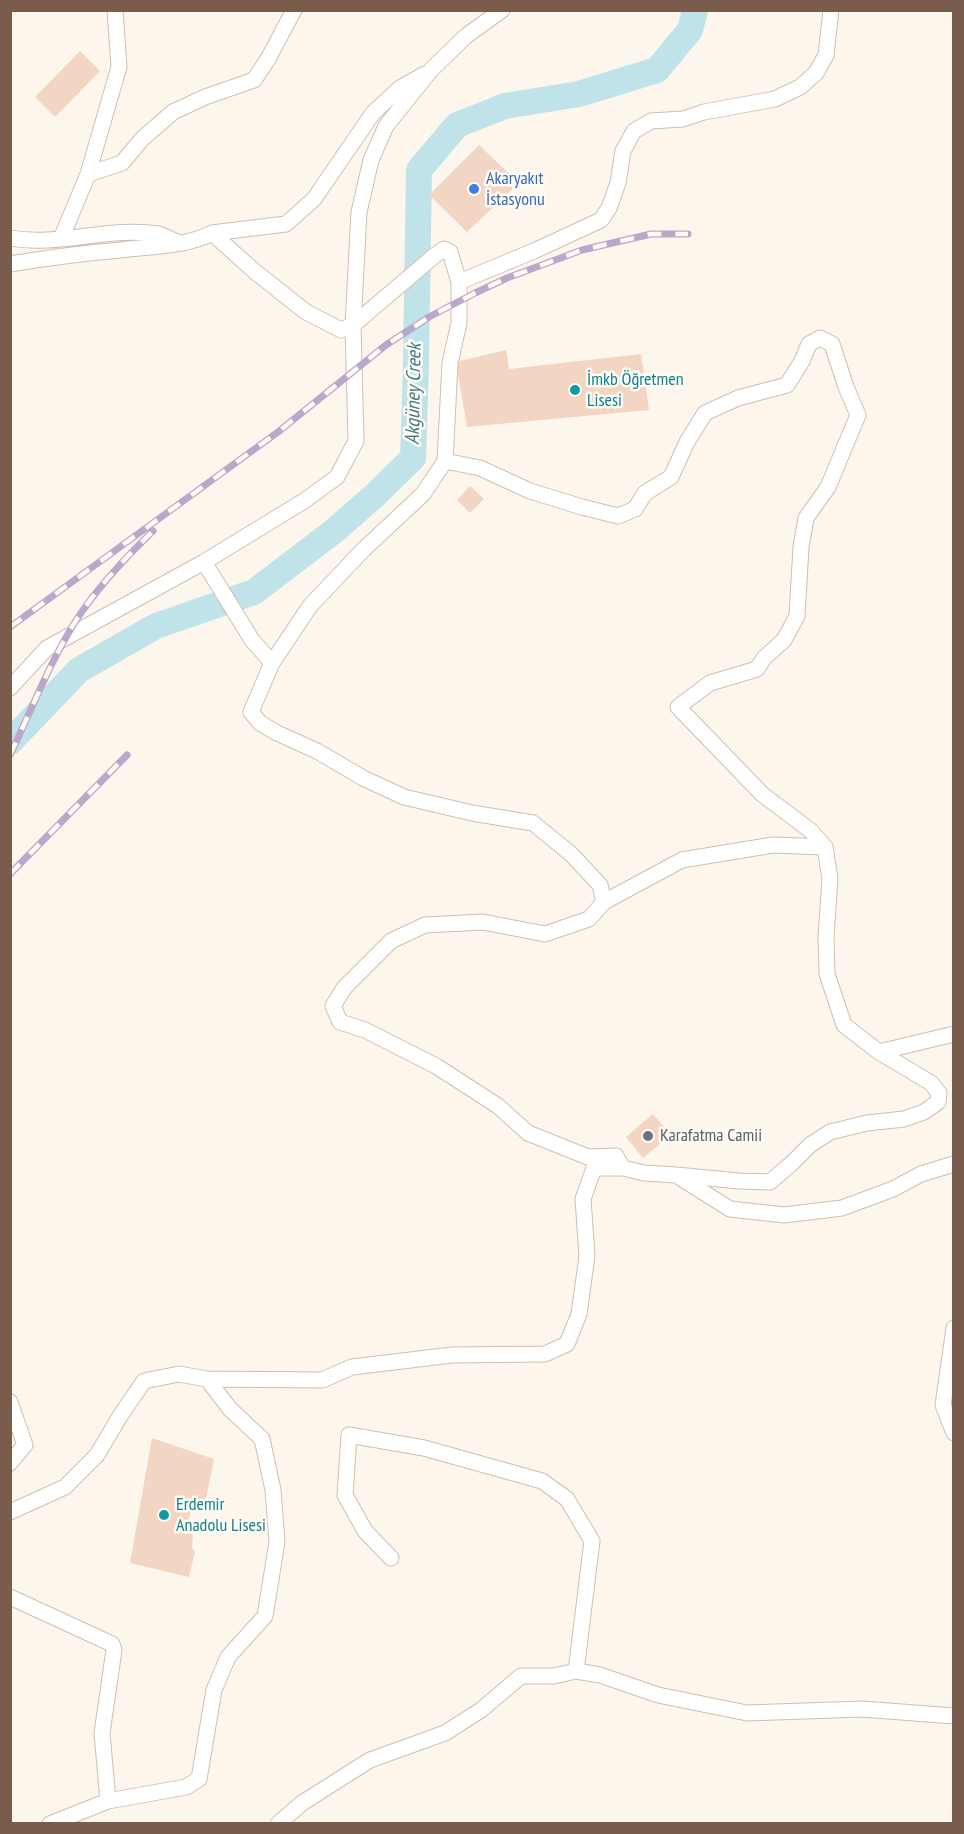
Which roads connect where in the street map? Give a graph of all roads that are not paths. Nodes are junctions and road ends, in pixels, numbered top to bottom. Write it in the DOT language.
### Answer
graph roads {
  1 [pos="115,10"];
  2 [pos="294,10"];
  3 [pos="502,10"];
  4 [pos="831,10"];
  5 [pos="431,70"];
  6 [pos="88,174"];
  7 [pos="212,233"];
  8 [pos="10,238"];
  9 [pos="61,239"];
  10 [pos="180,243"];
  11 [pos="10,264"];
  12 [pos="459,282"];
  13 [pos="353,325"];
  14 [pos="445,461"];
  15 [pos="204,562"];
  16 [pos="272,663"];
  17 [pos="10,688"];
  18 [pos="825,847"];
  19 [pos="604,902"];
  20 [pos="954,1034"];
  21 [pos="879,1052"];
  22 [pos="954,1164"];
  23 [pos="623,1168"];
  24 [pos="676,1175"];
  25 [pos="954,1328"];
  26 [pos="207,1379"];
  27 [pos="10,1402"];
  28 [pos="954,1433"];
  29 [pos="10,1463"];
  30 [pos="10,1512"];
  31 [pos="391,1558"];
  32 [pos="10,1597"];
  33 [pos="576,1671"];
  34 [pos="954,1716"];
  35 [pos="108,1801"];
  36 [pos="51,1824"];
  37 [pos="278,1824"];
  1 -- 6 [label="street"];
  2 -- 6 [label="street"];
  3 -- 5 [label="street"];
  4 -- 12 [label="street"];
  5 -- 7 [label="street"];
  5 -- 13 [label="street"];
  6 -- 9 [label="street"];
  7 -- 10 [label="street"];
  7 -- 13 [label="street"];
  8 -- 9 [label="street"];
  9 -- 10 [label="street"];
  10 -- 11 [label="street"];
  12 -- 13 [label="street"];
  12 -- 14 [label="street"];
  13 -- 15 [label="street"];
  14 -- 16 [label="street"];
  14 -- 18 [label="street"];
  15 -- 16 [label="street"];
  15 -- 17 [label="street"];
  16 -- 19 [label="street"];
  18 -- 19 [label="street"];
  18 -- 21 [label="street"];
  19 -- 23 [label="street"];
  20 -- 21 [label="street"];
  21 -- 24 [label="street"];
  22 -- 24 [label="street"];
  23 -- 24 [label="street"];
  23 -- 26 [label="street"];
  25 -- 28 [label="street"];
  26 -- 30 [label="street"];
  26 -- 35 [label="street"];
  27 -- 29 [label="street"];
  31 -- 33 [label="street"];
  32 -- 35 [label="street"];
  33 -- 34 [label="street"];
  33 -- 37 [label="street"];
  35 -- 36 [label="street"];
}
